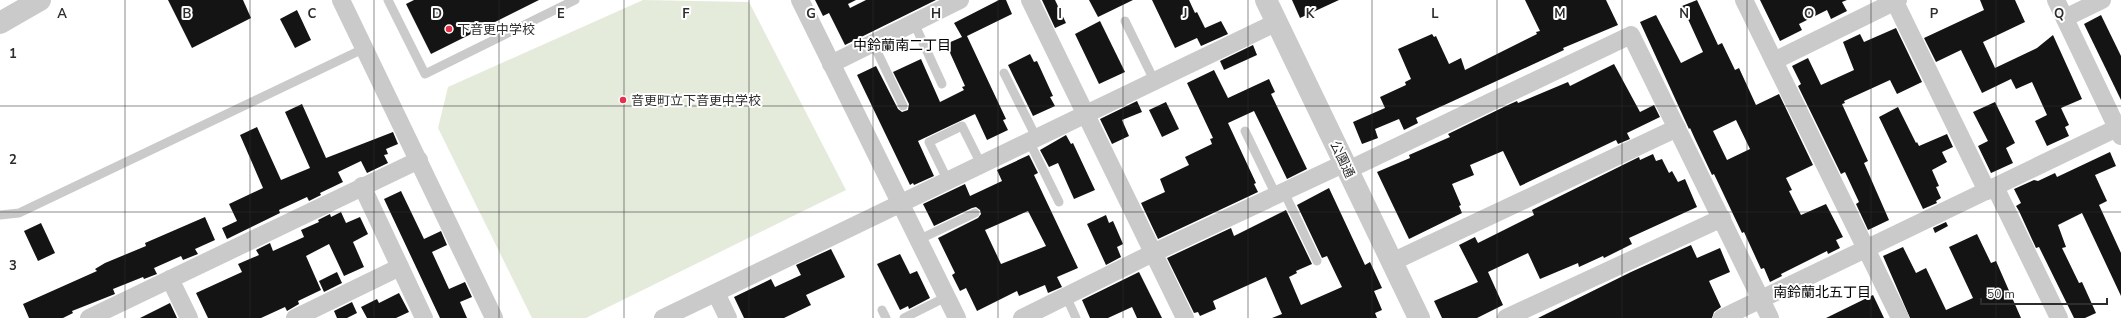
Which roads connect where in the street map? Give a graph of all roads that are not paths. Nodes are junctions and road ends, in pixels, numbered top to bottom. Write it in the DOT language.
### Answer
graph roads {
  1 [pos="40,0"];
  2 [pos="342,0"];
  3 [pos="388,0"];
  4 [pos="575,0"];
  5 [pos="800,0"];
  6 [pos="960,0"];
  7 [pos="1030,0"];
  8 [pos="1266,0"];
  9 [pos="1744,0"];
  10 [pos="2056,0"];
  11 [pos="2102,0"];
  12 [pos="1896,1"];
  13 [pos="2065,18"];
  14 [pos="1125,21"];
  15 [pos="1277,22"];
  16 [pos="0,23"];
  17 [pos="914,23"];
  18 [pos="873,43"];
  19 [pos="365,48"];
  20 [pos="1774,61"];
  21 [pos="831,64"];
  22 [pos="1004,73"];
  23 [pos="1154,80"];
  24 [pos="942,84"];
  25 [pos="904,106"];
  26 [pos="1086,113"];
  27 [pos="1677,128"];
  28 [pos="2120,130"];
  29 [pos="1245,131"];
  30 [pos="1032,139"];
  31 [pos="419,160"];
  32 [pos="981,164"];
  33 [pos="1346,166"];
  34 [pos="948,180"];
  35 [pos="362,186"];
  36 [pos="1991,189"];
  37 [pos="1280,193"];
  38 [pos="1059,202"];
  39 [pos="901,204"];
  40 [pos="976,213"];
  41 [pos="0,216"];
  42 [pos="1722,218"];
  43 [pos="918,240"];
  44 [pos="1867,248"];
  45 [pos="1152,253"];
  46 [pos="1317,261"];
  47 [pos="1392,262"];
  48 [pos="400,267"];
  49 [pos="170,279"];
  50 [pos="716,293"];
  51 [pos="946,296"];
  52 [pos="1066,296"];
  53 [pos="1761,299"];
  54 [pos="1415,317"];
  55 [pos="89,318"];
  56 [pos="189,318"];
  57 [pos="295,318"];
  58 [pos="424,318"];
  59 [pos="494,318"];
  60 [pos="663,318"];
  61 [pos="728,318"];
  62 [pos="904,318"];
  63 [pos="957,318"];
  64 [pos="1022,318"];
  65 [pos="1076,318"];
  66 [pos="1185,318"];
  67 [pos="1506,318"];
  68 [pos="1722,318"];
  69 [pos="1770,318"];
  70 [pos="1900,318"];
  71 [pos="2059,318"];
  1 -- 16 [label="street"];
  2 -- 19 [label="street"];
  3 -- 4 [label="lane"];
  5 -- 21 [label="street"];
  6 -- 17 [label="street"];
  7 -- 26 [label="street"];
  8 -- 15 [label="street, 公園通"];
  9 -- 20 [label="street"];
  10 -- 13 [label="street"];
  11 -- 13 [label="street"];
  12 -- 20 [label="street"];
  12 -- 36 [label="street"];
  13 -- 28 [label="street"];
  14 -- 23 [label="lane"];
  15 -- 23 [label="street"];
  15 -- 33 [label="street, 公園通"];
  17 -- 18 [label="street"];
  17 -- 24 [label="lane"];
  18 -- 21 [label="street"];
  18 -- 25 [label="lane"];
  19 -- 31 [label="street"];
  19 -- 41 [label="lane"];
  20 -- 44 [label="street"];
  21 -- 39 [label="street"];
  22 -- 30 [label="lane"];
  23 -- 26 [label="street"];
  26 -- 30 [label="street"];
  26 -- 45 [label="street"];
  27 -- 33 [label="street"];
  27 -- 42 [label="street"];
  27 -- 47 [label="street"];
  28 -- 36 [label="street"];
  29 -- 37 [label="lane"];
  30 -- 32 [label="street"];
  30 -- 38 [label="lane"];
  31 -- 35 [label="street"];
  31 -- 59 [label="street"];
  32 -- 34 [label="street"];
  32 -- 34 [label="lane"];
  33 -- 37 [label="street"];
  33 -- 47 [label="street, 公園通"];
  34 -- 39 [label="street"];
  35 -- 48 [label="street"];
  35 -- 49 [label="street"];
  36 -- 44 [label="street"];
  36 -- 71 [label="street"];
  37 -- 45 [label="street"];
  37 -- 46 [label="lane"];
  39 -- 43 [label="street"];
  39 -- 50 [label="street"];
  40 -- 43 [label="lane"];
  42 -- 53 [label="street"];
  42 -- 67 [label="street"];
  43 -- 51 [label="street"];
  44 -- 53 [label="street"];
  44 -- 70 [label="street"];
  45 -- 52 [label="street"];
  45 -- 66 [label="street"];
  47 -- 54 [label="street, 公園通"];
  48 -- 57 [label="street"];
  48 -- 58 [label="street"];
  49 -- 55 [label="street"];
  49 -- 56 [label="street"];
  50 -- 60 [label="street"];
  50 -- 61 [label="street"];
  51 -- 62 [label="lane"];
  51 -- 63 [label="street"];
  52 -- 64 [label="street"];
  52 -- 65 [label="lane"];
  53 -- 68 [label="street"];
  53 -- 69 [label="street"];
}
